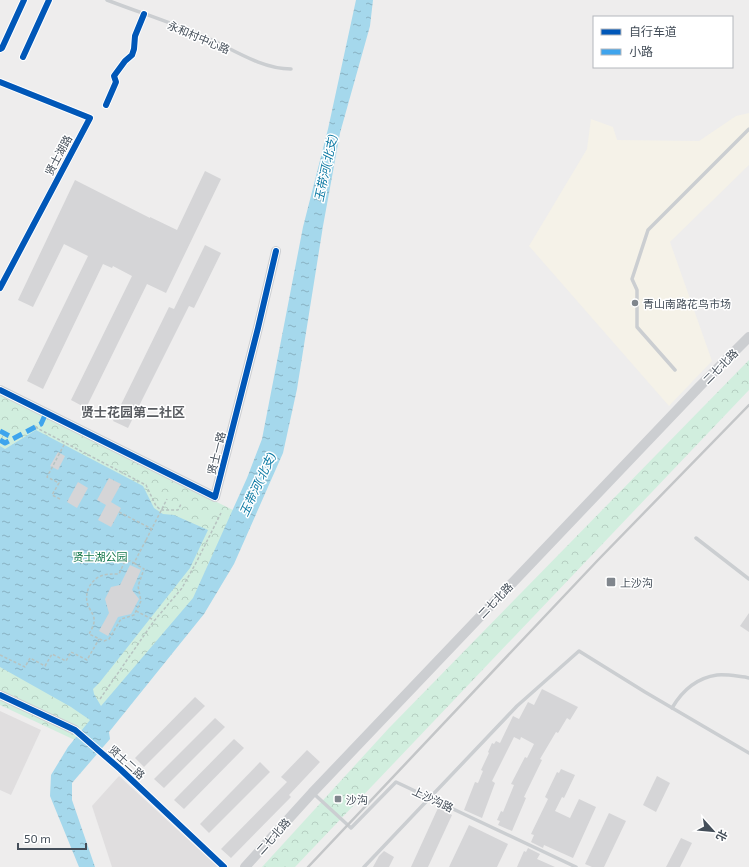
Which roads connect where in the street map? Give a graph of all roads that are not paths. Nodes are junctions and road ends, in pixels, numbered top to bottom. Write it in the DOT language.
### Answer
graph roads {
  1 [pos="107,0"];
  2 [pos="291,69"];
  3 [pos="0,82"];
  4 [pos="749,129"];
  5 [pos="276,251"];
  6 [pos="0,288"];
  7 [pos="749,337"];
  8 [pos="675,370"];
  9 [pos="0,390"];
  10 [pos="696,538"];
  11 [pos="749,579"];
  12 [pos="749,678"];
  13 [pos="0,695"];
  14 [pos="672,708"];
  15 [pos="75,730"];
  16 [pos="749,753"];
  17 [pos="312,792"];
  18 [pos="431,798"];
  19 [pos="224,867"];
  20 [pos="245,867"];
  21 [pos="364,867"];
  22 [pos="576,867"];
  1 -- 2 [label="lane, 永和村中心路"];
  3 -- 6 [label="street, 贤士湖路"];
  4 -- 8 [label="lane"];
  5 -- 9 [label="main road, 贤士一路"];
  7 -- 17 [label="main road, 二七北路"];
  10 -- 11 [label="lane"];
  12 -- 14 [label="lane"];
  13 -- 15 [label="main road, 贤士二路"];
  14 -- 16 [label="lane"];
  14 -- 18 [label="lane"];
  15 -- 19 [label="street, 贤士二路"];
  17 -- 18 [label="lane, 上沙沟路"];
  17 -- 20 [label="main road, 二七北路"];
  18 -- 21 [label="lane"];
  18 -- 22 [label="lane, 上沙沟路"];
}
